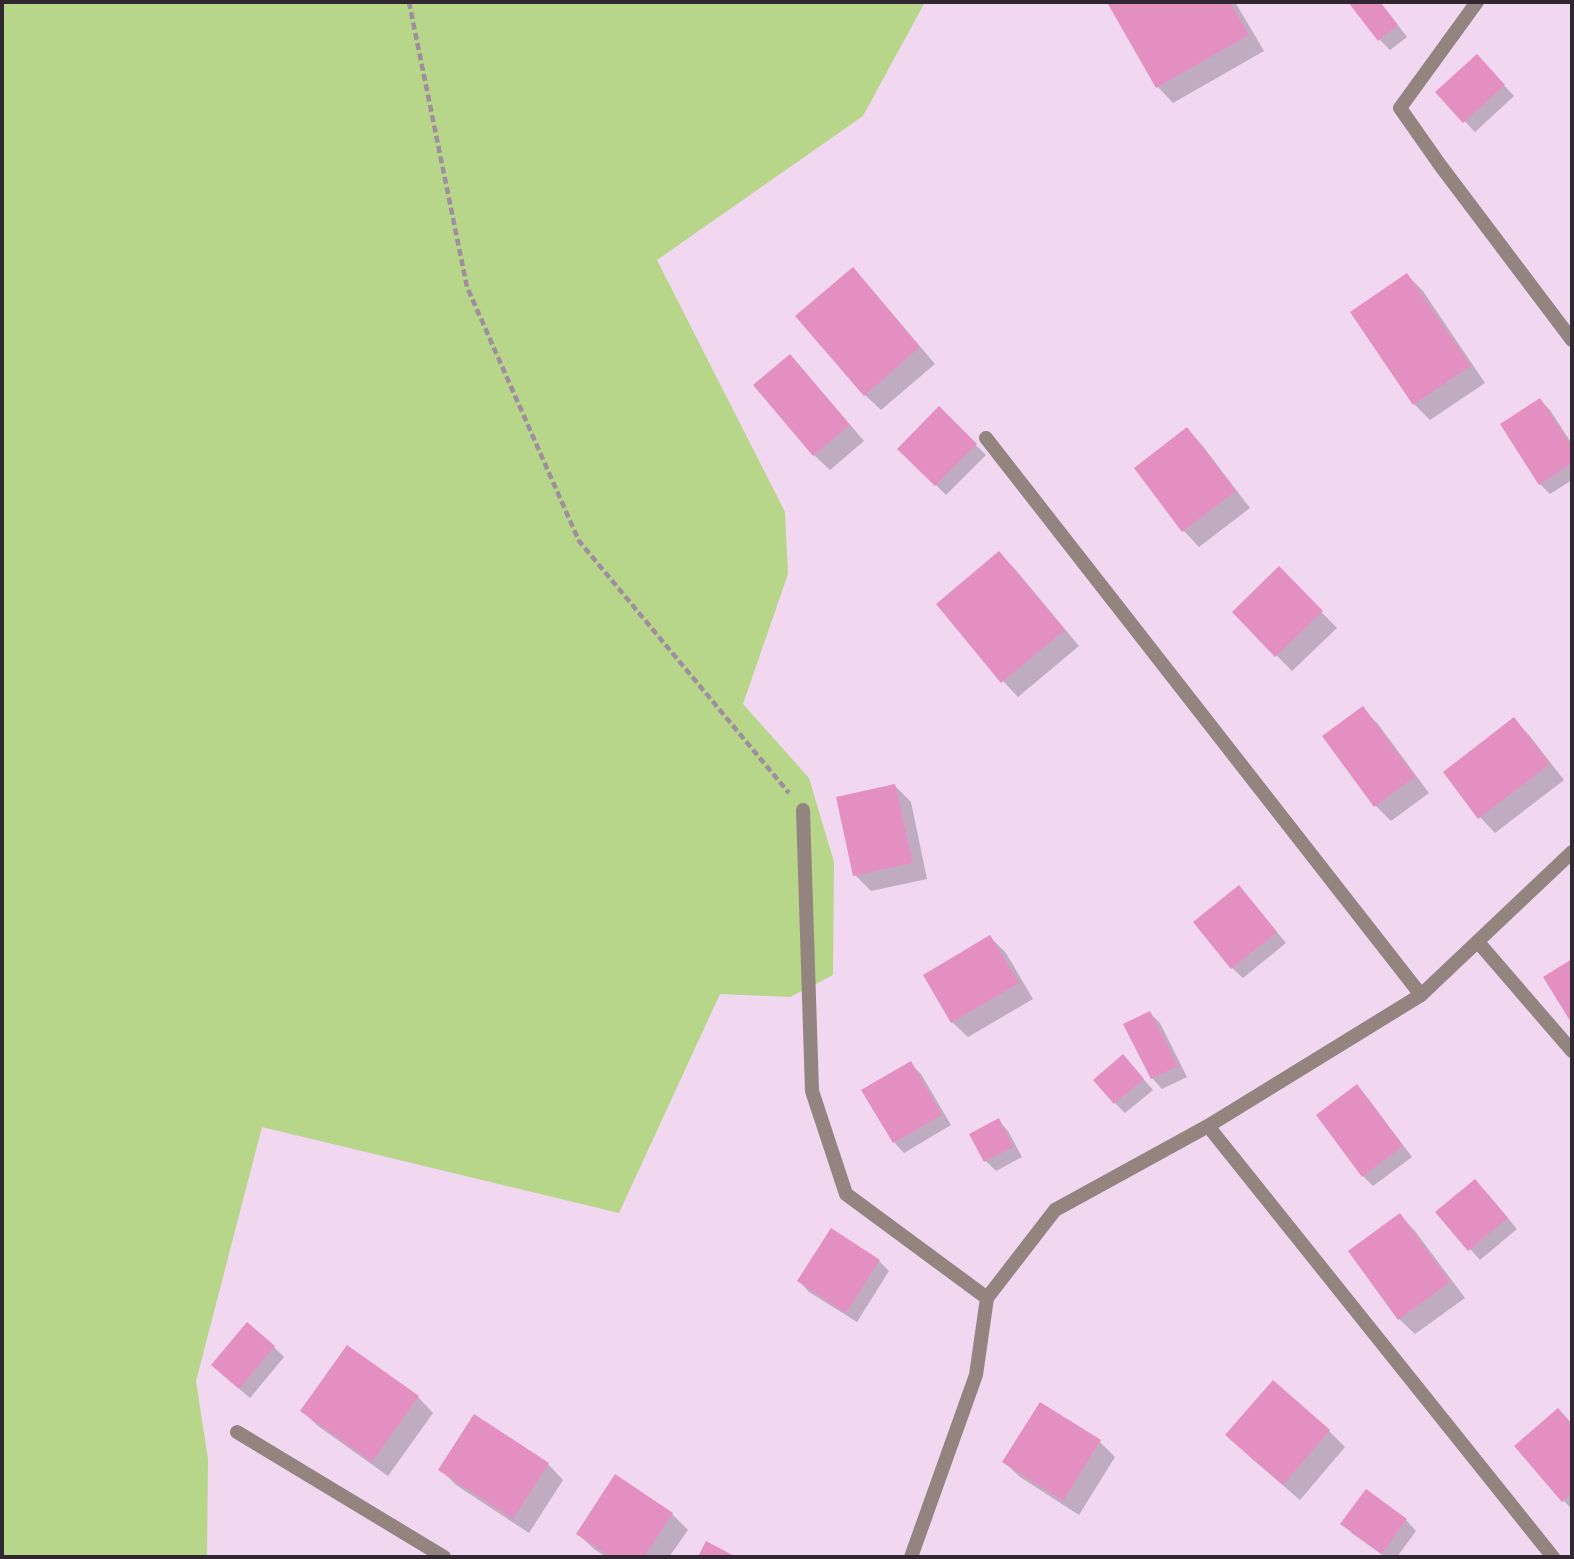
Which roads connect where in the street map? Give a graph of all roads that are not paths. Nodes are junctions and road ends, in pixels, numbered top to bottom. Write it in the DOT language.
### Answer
graph roads {
  1 [pos="1477,2"];
  2 [pos="1572,340"];
  3 [pos="986,438"];
  4 [pos="803,810"];
  5 [pos="1572,852"];
  6 [pos="1478,942"];
  7 [pos="1421,995"];
  8 [pos="1572,1051"];
  9 [pos="1208,1126"];
  10 [pos="988,1298"];
  11 [pos="237,1432"];
  12 [pos="444,1557"];
  13 [pos="911,1557"];
  14 [pos="1553,1557"];
  1 -- 2 [label="street"];
  3 -- 7 [label="street"];
  4 -- 10 [label="street"];
  5 -- 6 [label="street"];
  6 -- 7 [label="street"];
  6 -- 8 [label="street"];
  7 -- 9 [label="street"];
  9 -- 10 [label="street"];
  9 -- 14 [label="street"];
  10 -- 13 [label="street"];
  11 -- 12 [label="street"];
}
